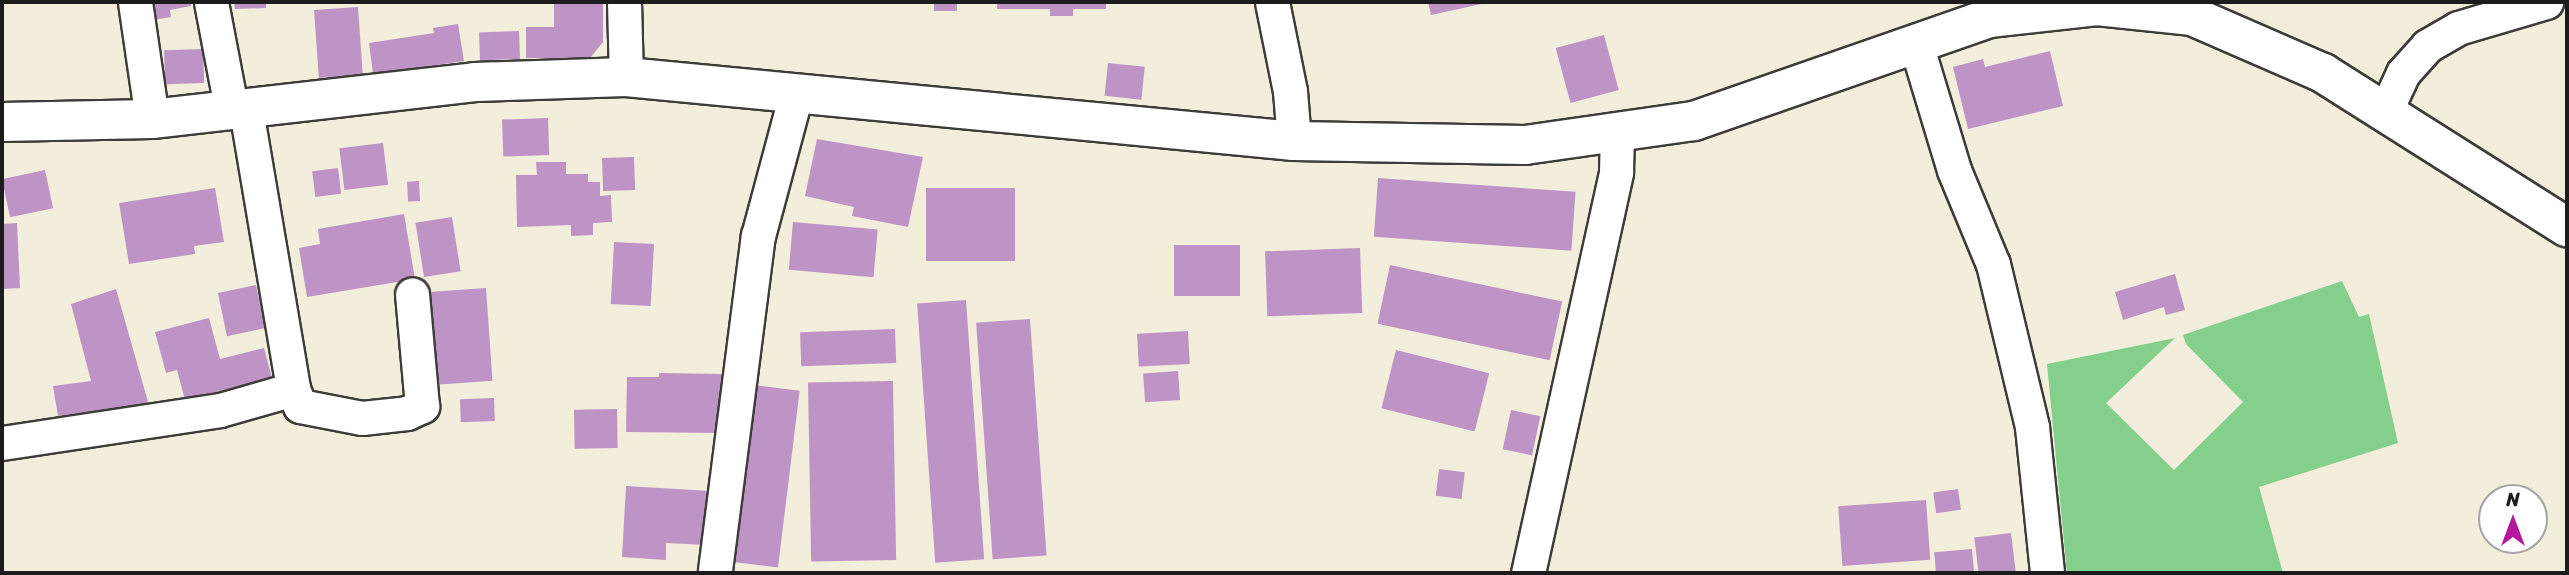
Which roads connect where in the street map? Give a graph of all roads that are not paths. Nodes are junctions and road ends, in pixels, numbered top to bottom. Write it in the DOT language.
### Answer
graph roads {
  1 [pos="135,2"];
  2 [pos="211,2"];
  3 [pos="624,2"];
  4 [pos="1272,2"];
  5 [pos="2546,2"];
  6 [pos="2065,5"];
  7 [pos="1916,44"];
  8 [pos="626,78"];
  9 [pos="796,94"];
  10 [pos="239,111"];
  11 [pos="2385,113"];
  12 [pos="152,118"];
  13 [pos="2,122"];
  14 [pos="1617,132"];
  15 [pos="1294,141"];
  16 [pos="2567,227"];
  17 [pos="412,294"];
  18 [pos="293,389"];
  19 [pos="2,443"];
  20 [pos="715,570"];
  21 [pos="1528,573"];
  22 [pos="2047,573"];
  1 -- 12 [label="street"];
  2 -- 10 [label="street"];
  3 -- 8 [label="street"];
  4 -- 15 [label="street"];
  5 -- 11 [label="street"];
  6 -- 7 [label="street"];
  6 -- 11 [label="street"];
  7 -- 14 [label="street"];
  7 -- 22 [label="street"];
  8 -- 9 [label="street"];
  8 -- 10 [label="street"];
  9 -- 15 [label="street"];
  9 -- 20 [label="street"];
  10 -- 12 [label="street"];
  10 -- 18 [label="street"];
  11 -- 16 [label="street"];
  12 -- 13 [label="street"];
  14 -- 15 [label="street"];
  14 -- 21 [label="street"];
  17 -- 18 [label="street"];
  18 -- 19 [label="street"];
}
